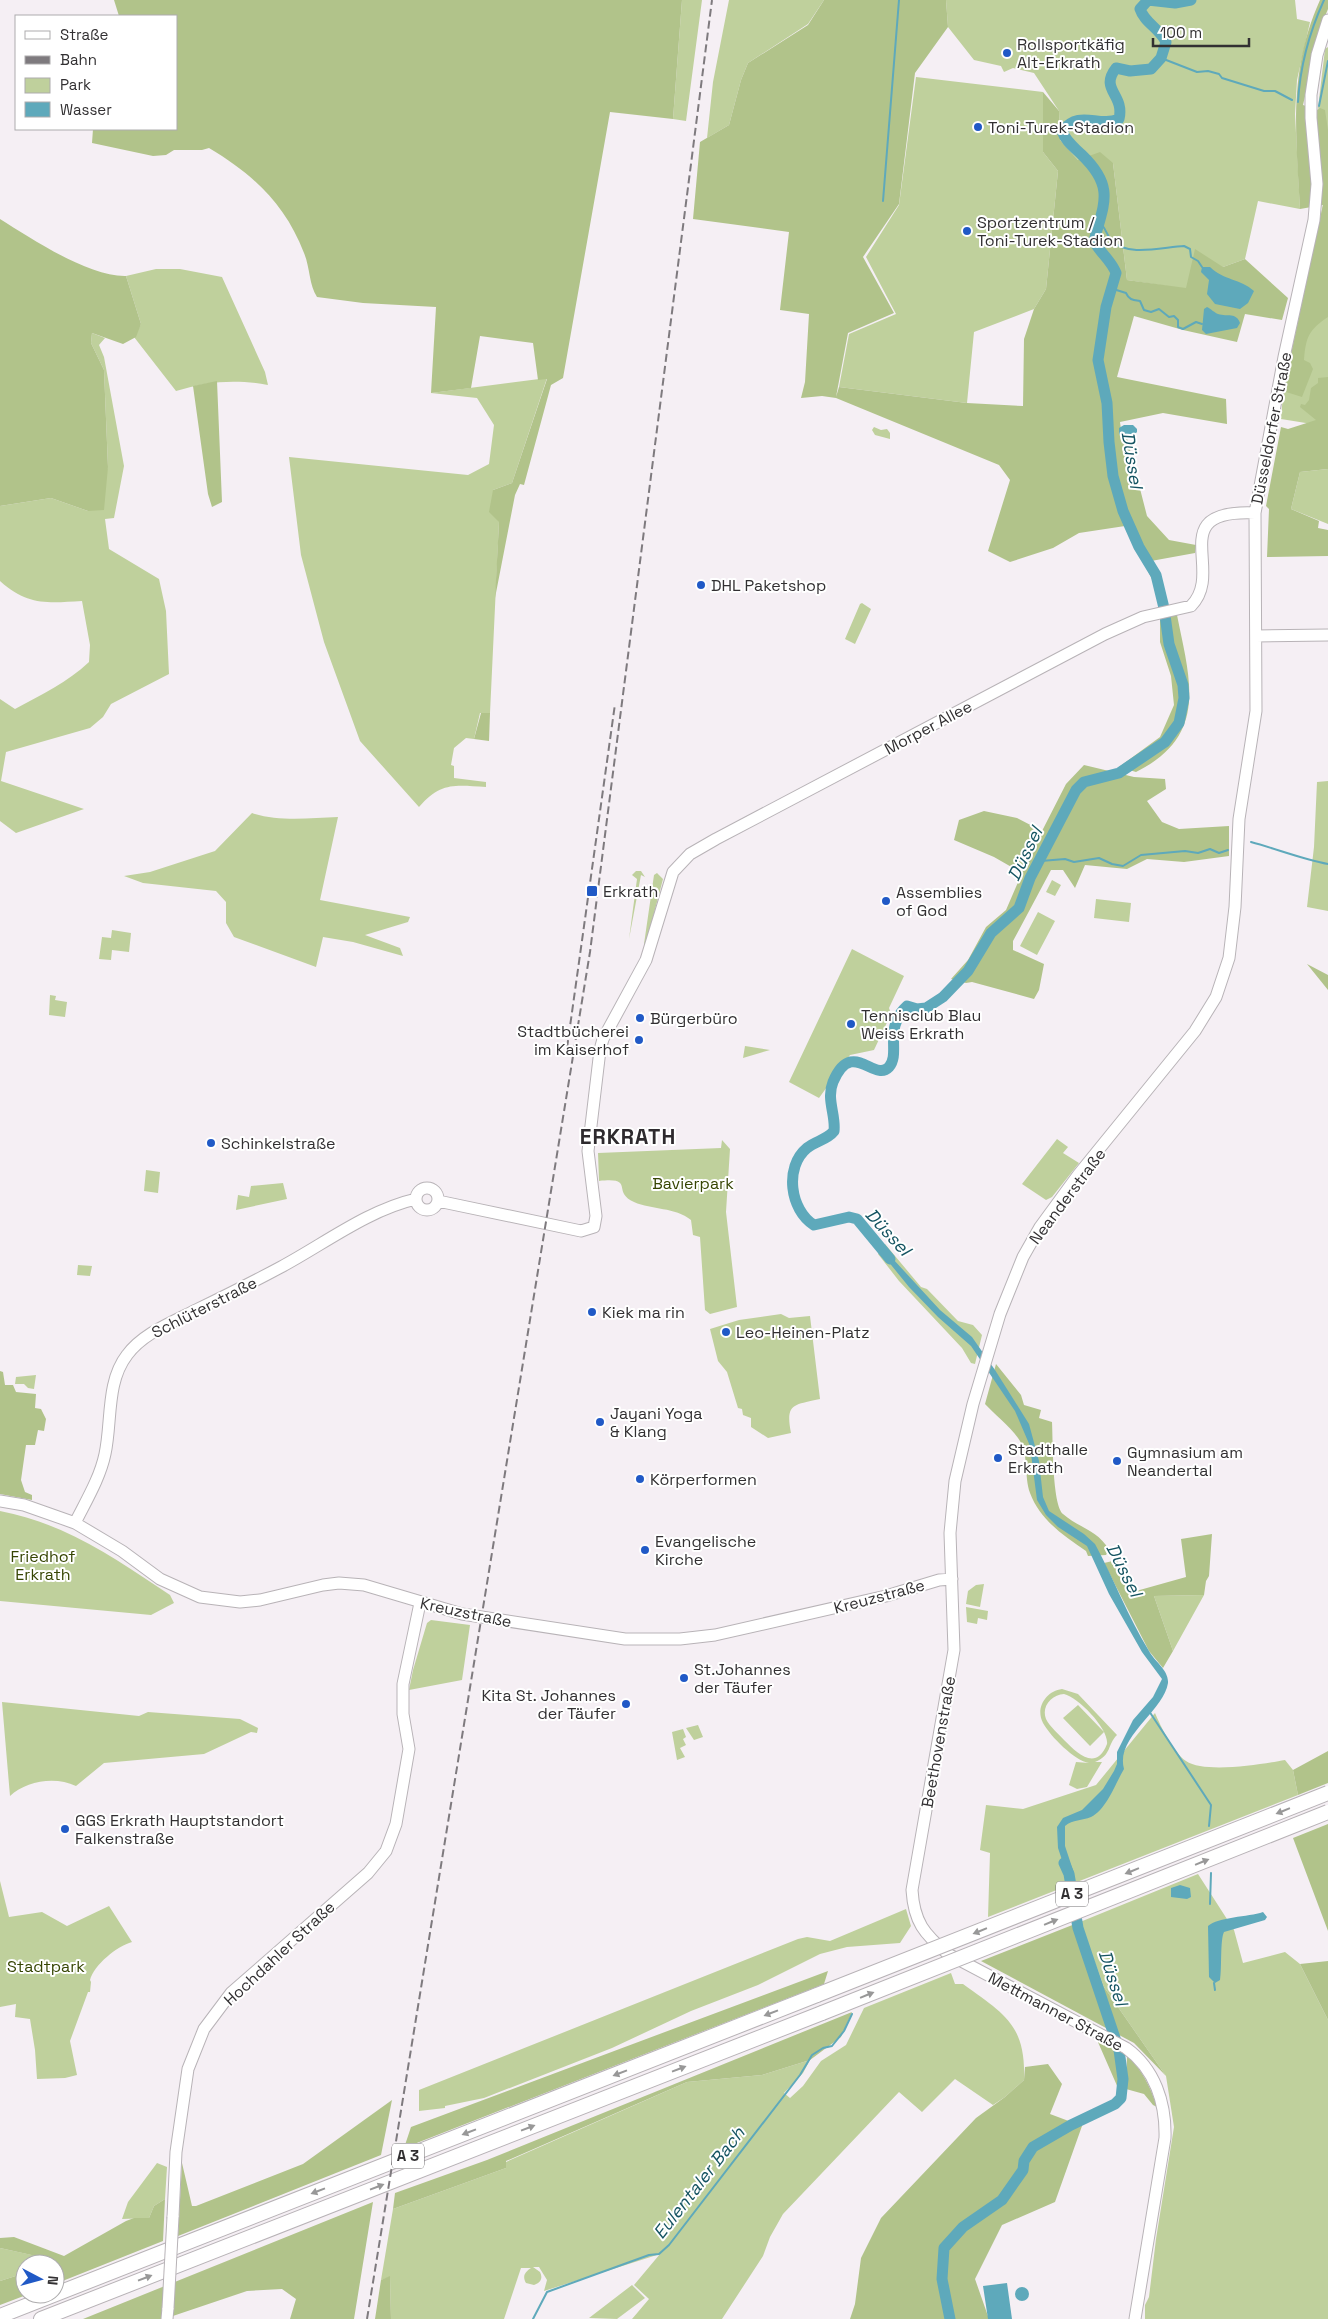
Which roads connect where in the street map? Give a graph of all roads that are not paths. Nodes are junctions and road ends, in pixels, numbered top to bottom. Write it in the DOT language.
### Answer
graph roads {
  1 [pos="1328,20"];
  2 [pos="1255,513"];
  3 [pos="1328,635"];
  4 [pos="1256,636"];
  5 [pos="1238,840"];
  6 [pos="416,1199"];
  7 [pos="438,1201"];
  8 [pos="0,1501"];
  9 [pos="75,1523"];
  10 [pos="952,1579"];
  11 [pos="420,1603"];
  12 [pos="1328,1793"];
  13 [pos="1328,1812"];
  14 [pos="913,1904"];
  15 [pos="167,2314"];
  16 [pos="0,2316"];
  17 [pos="41,2319"];
  18 [pos="1135,2319"];
  1 -- 2 [label="main road, Düsseldorfer Straße"];
  2 -- 4 [label="main road, Düsseldorfer Straße"];
  2 -- 7 [label="main road, Morper Allee"];
  3 -- 4 [label="main road"];
  4 -- 5 [label="main road, Düsseldorfer Straße"];
  5 -- 10 [label="main road, Neanderstraße"];
  6 -- 7 [label="main road"];
  6 -- 7 [label="main road"];
  6 -- 9 [label="main road, Schlüterstraße"];
  8 -- 9 [label="main road, Kreuzstraße"];
  9 -- 11 [label="main road, Kreuzstraße"];
  10 -- 11 [label="main road, Kreuzstraße"];
  10 -- 14 [label="main road, Beethovenstraße"];
  11 -- 15 [label="main road, Hochdahler Straße, bridge"];
  12 -- 16 [label="highway, A 3, one-way, bridge"];
  17 -- 13 [label="highway, A 3, one-way, bridge"];
  14 -- 18 [label="main road, Mettmanner Straße"];
}
